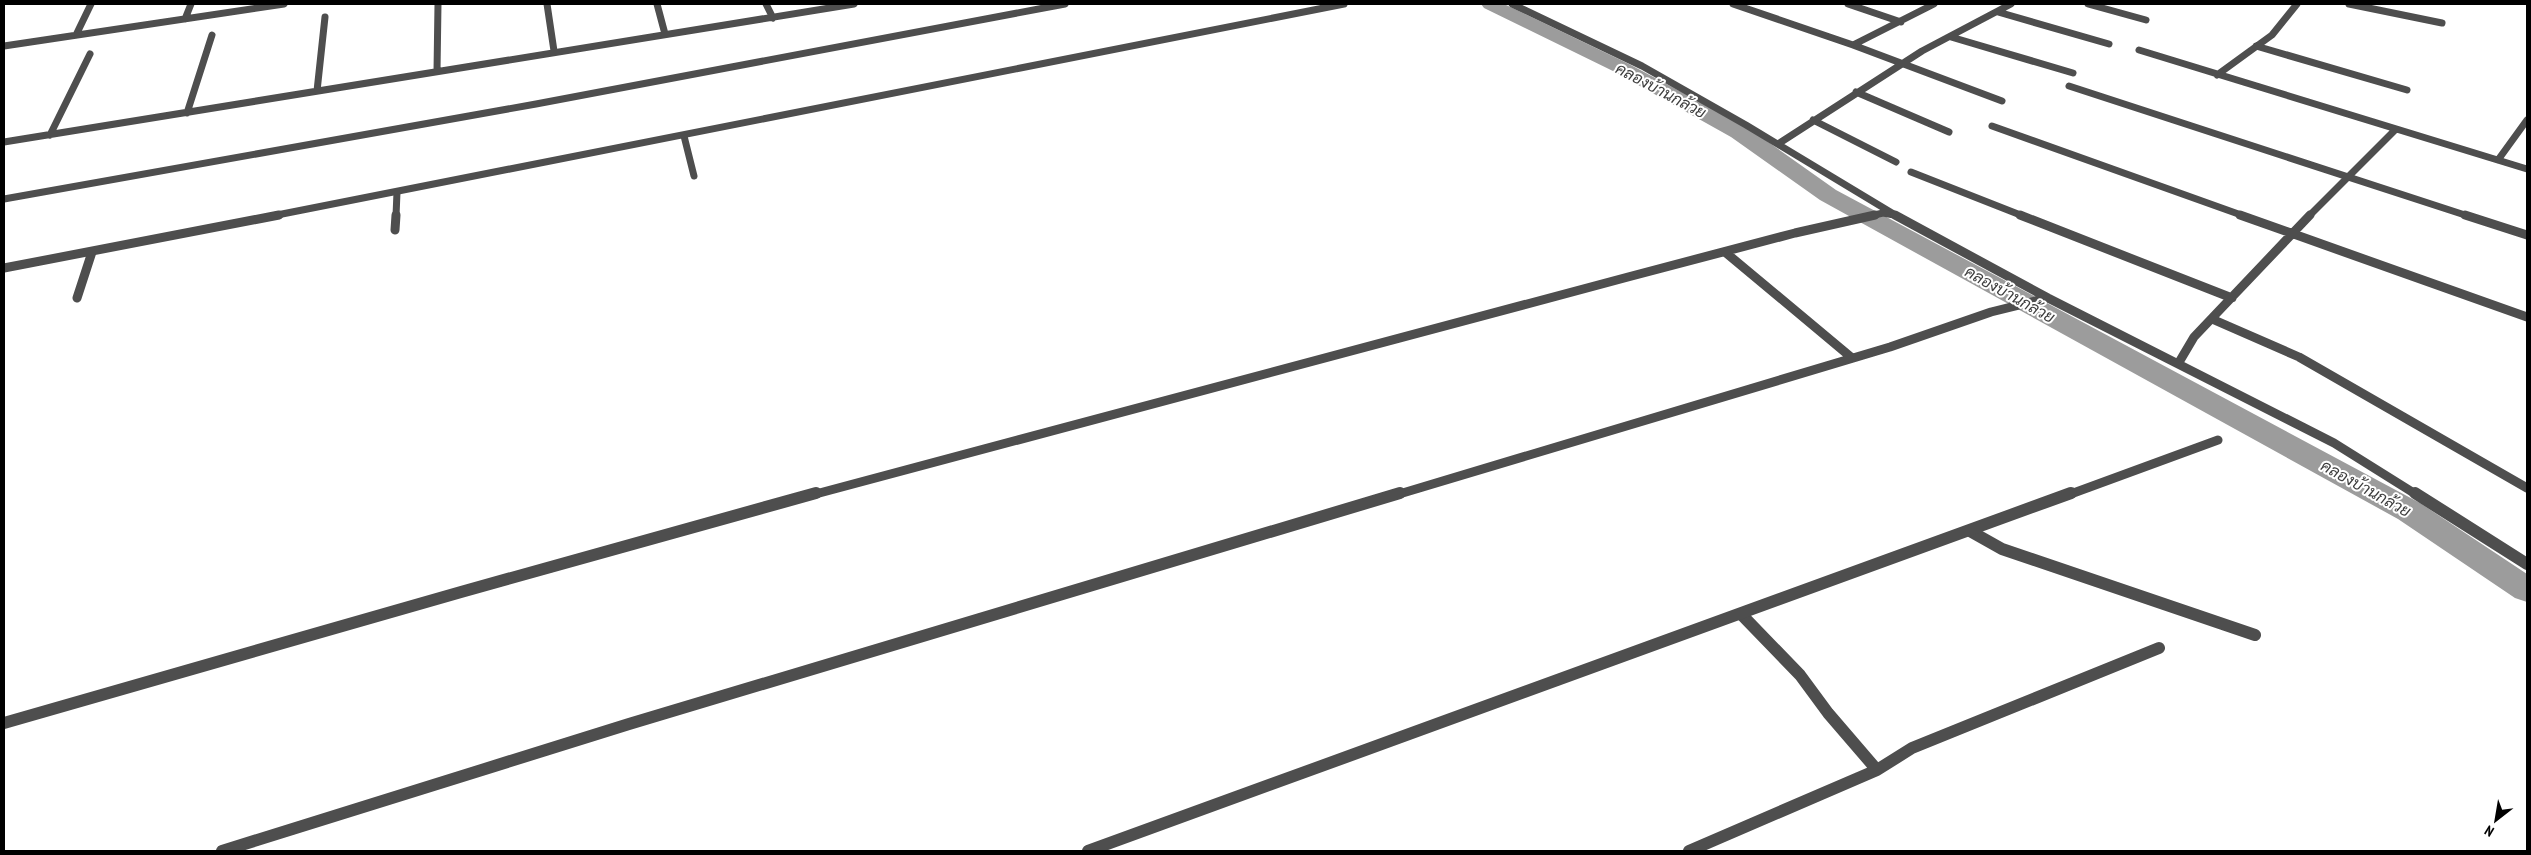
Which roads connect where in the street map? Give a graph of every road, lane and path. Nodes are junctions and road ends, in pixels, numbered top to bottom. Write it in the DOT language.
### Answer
graph roads {
  1 [pos="91,4"];
  2 [pos="191,4"];
  3 [pos="284,4"];
  4 [pos="438,4"];
  5 [pos="547,4"];
  6 [pos="657,4"];
  7 [pos="766,4"];
  8 [pos="854,4"];
  9 [pos="1065,4"];
  10 [pos="1344,4"];
  11 [pos="1512,4"];
  12 [pos="1733,4"];
  13 [pos="1848,4"];
  14 [pos="1934,4"];
  15 [pos="2012,4"];
  16 [pos="2088,4"];
  17 [pos="2297,4"];
  18 [pos="2349,4"];
  19 [pos="1998,12"];
  20 [pos="325,17"];
  21 [pos="773,18"];
  22 [pos="185,19"];
  23 [pos="2146,20"];
  24 [pos="1901,22"];
  25 [pos="2442,23"];
  26 [pos="665,34"];
  27 [pos="76,35"];
  28 [pos="212,35"];
  29 [pos="1951,37"];
  30 [pos="2109,44"];
  31 [pos="1853,45"];
  32 [pos="4,46"];
  33 [pos="2256,46"];
  34 [pos="2138,50"];
  35 [pos="554,51"];
  36 [pos="90,54"];
  37 [pos="1903,62"];
  38 [pos="437,71"];
  39 [pos="2073,73"];
  40 [pos="2217,75"];
  41 [pos="2069,86"];
  42 [pos="2407,90"];
  43 [pos="317,91"];
  44 [pos="1856,92"];
  45 [pos="2002,101"];
  46 [pos="187,112"];
  47 [pos="1813,120"];
  48 [pos="2527,120"];
  49 [pos="1992,126"];
  50 [pos="2395,130"];
  51 [pos="1949,132"];
  52 [pos="50,135"];
  53 [pos="684,136"];
  54 [pos="4,142"];
  55 [pos="1778,144"];
  56 [pos="2498,160"];
  57 [pos="1896,162"];
  58 [pos="2527,169"];
  59 [pos="1912,172"];
  60 [pos="694,176"];
  61 [pos="2345,176"];
  62 [pos="397,192"];
  63 [pos="4,199"];
  64 [pos="1894,215"];
  65 [pos="394,230"];
  66 [pos="2292,233"];
  67 [pos="2527,236"];
  68 [pos="92,252"];
  69 [pos="1725,252"];
  70 [pos="4,268"];
  71 [pos="77,298"];
  72 [pos="2048,298"];
  73 [pos="2232,298"];
  74 [pos="2527,317"];
  75 [pos="2212,319"];
  76 [pos="1852,358"];
  77 [pos="2178,364"];
  78 [pos="2218,440"];
  79 [pos="2527,488"];
  80 [pos="1970,531"];
  81 [pos="2527,564"];
  82 [pos="1741,614"];
  83 [pos="2255,635"];
  84 [pos="2158,648"];
  85 [pos="4,723"];
  86 [pos="1877,770"];
  87 [pos="222,851"];
  88 [pos="1088,851"];
  89 [pos="1690,851"];
  1 -- 27 [label="street"];
  2 -- 22 [label="street"];
  3 -- 22 [label="street"];
  4 -- 38 [label="street"];
  5 -- 35 [label="street"];
  6 -- 26 [label="street"];
  7 -- 21 [label="street"];
  8 -- 21 [label="street"];
  9 -- 63 [label="street"];
  10 -- 53 [label="street"];
  11 -- 55 [label="street"];
  12 -- 31 [label="street"];
  13 -- 24 [label="street"];
  14 -- 24 [label="street"];
  15 -- 19 [label="street"];
  16 -- 23 [label="street"];
  17 -- 33 [label="street"];
  18 -- 25 [label="street"];
  19 -- 29 [label="street"];
  19 -- 30 [label="street"];
  20 -- 43 [label="street"];
  21 -- 26 [label="street"];
  22 -- 27 [label="street"];
  24 -- 31 [label="street"];
  26 -- 35 [label="street"];
  27 -- 32 [label="street"];
  28 -- 46 [label="street"];
  29 -- 37 [label="street"];
  29 -- 39 [label="street"];
  31 -- 37 [label="street"];
  33 -- 40 [label="street"];
  33 -- 42 [label="street"];
  34 -- 40 [label="street"];
  35 -- 38 [label="street"];
  36 -- 52 [label="street"];
  37 -- 44 [label="street"];
  37 -- 45 [label="street"];
  38 -- 43 [label="street"];
  40 -- 50 [label="street"];
  41 -- 61 [label="street"];
  43 -- 46 [label="street"];
  44 -- 47 [label="street"];
  44 -- 51 [label="street"];
  46 -- 52 [label="street"];
  47 -- 55 [label="street"];
  47 -- 57 [label="street"];
  48 -- 56 [label="street"];
  49 -- 66 [label="street"];
  50 -- 56 [label="street"];
  50 -- 61 [label="street"];
  52 -- 54 [label="street"];
  53 -- 60 [label="street"];
  53 -- 62 [label="street"];
  55 -- 64 [label="street"];
  56 -- 58 [label="street"];
  59 -- 73 [label="street"];
  61 -- 66 [label="street"];
  61 -- 67 [label="street"];
  62 -- 65 [label="street"];
  62 -- 68 [label="street"];
  64 -- 69 [label="street"];
  64 -- 72 [label="street"];
  66 -- 73 [label="street"];
  66 -- 74 [label="street"];
  68 -- 70 [label="street"];
  68 -- 71 [label="street"];
  69 -- 76 [label="street"];
  69 -- 85 [label="street"];
  72 -- 76 [label="street"];
  72 -- 77 [label="street"];
  73 -- 75 [label="street"];
  75 -- 77 [label="street"];
  75 -- 79 [label="street"];
  76 -- 87 [label="street"];
  77 -- 81 [label="street"];
  78 -- 80 [label="street"];
  80 -- 82 [label="street"];
  80 -- 83 [label="street"];
  82 -- 86 [label="street"];
  82 -- 88 [label="street"];
  84 -- 86 [label="street"];
  86 -- 89 [label="street"];
}
